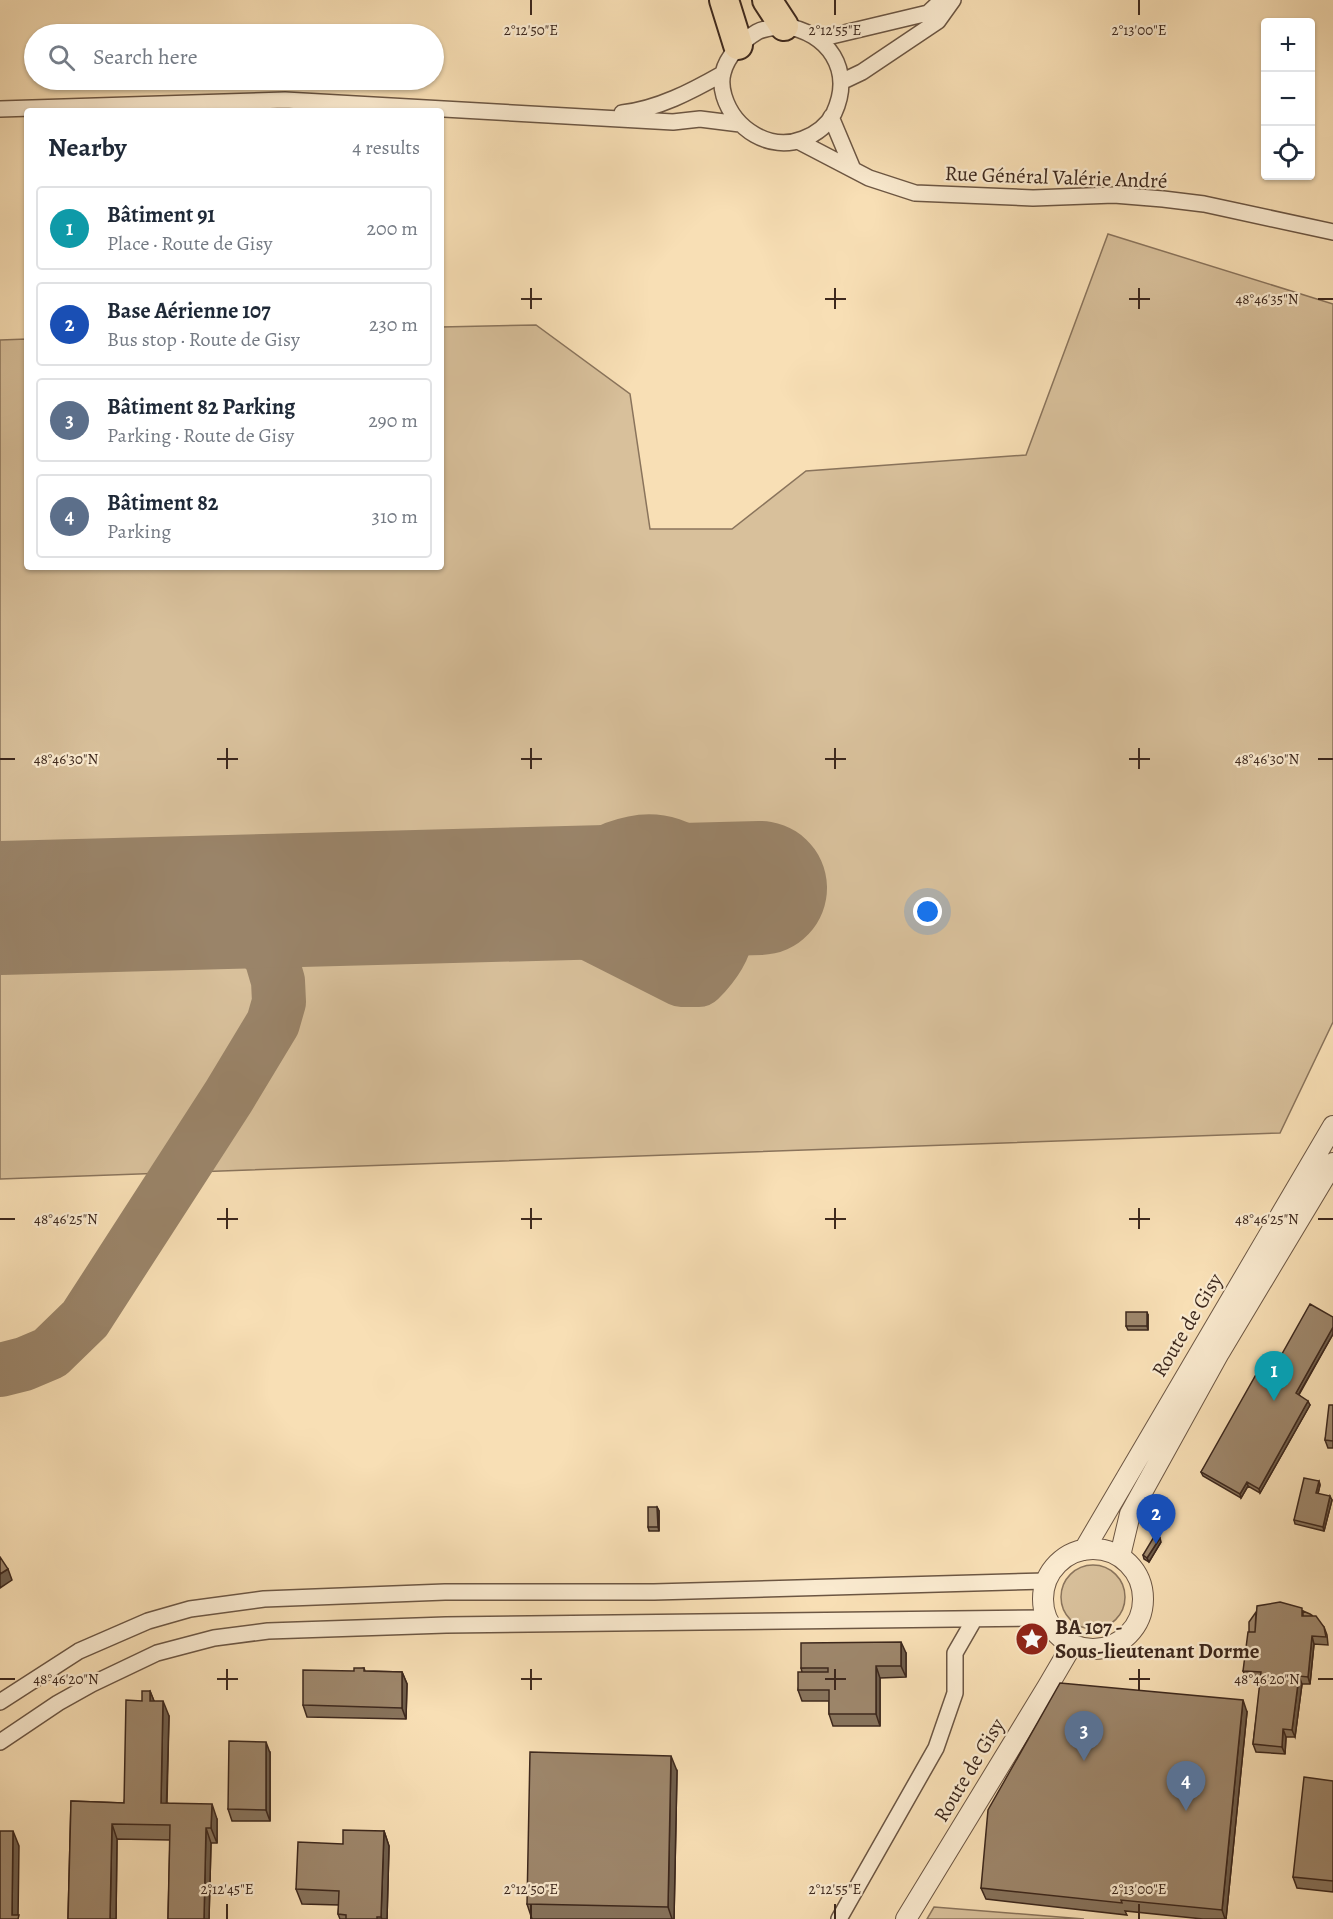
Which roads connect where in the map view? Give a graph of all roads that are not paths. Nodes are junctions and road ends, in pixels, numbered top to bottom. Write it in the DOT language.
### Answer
graph roads {
  1 [pos="724,0"];
  2 [pos="767,0"];
  3 [pos="942,0"];
  4 [pos="953,0"];
  5 [pos="784,26"];
  6 [pos="819,39"];
  7 [pos="738,45"];
  8 [pos="722,74"];
  9 [pos="841,82"];
  10 [pos="24,108"];
  11 [pos="32,108"];
  12 [pos="427,108"];
  13 [pos="0,109"];
  14 [pos="444,109"];
  15 [pos="586,117"];
  16 [pos="831,117"];
  17 [pos="740,124"];
  18 [pos="798,141"];
  19 [pos="852,167"];
  20 [pos="1333,232"];
  21 [pos="1333,1126"];
  22 [pos="1333,1163"];
  23 [pos="1084,1550"];
  24 [pos="1120,1556"];
  25 [pos="1047,1581"];
  26 [pos="1047,1617"];
  27 [pos="974,1620"];
  28 [pos="1072,1645"];
  29 [pos="0,1702"];
  30 [pos="0,1742"];
  31 [pos="839,1919"];
  32 [pos="906,1919"];
  1 -- 7 [label="highway"];
  2 -- 5 [label="highway"];
  3 -- 6 [label="street"];
  4 -- 9 [label="street"];
  5 -- 6 [label="street"];
  5 -- 7 [label="street"];
  6 -- 9 [label="street"];
  7 -- 8 [label="street"];
  8 -- 15 [label="street"];
  8 -- 17 [label="street"];
  9 -- 16 [label="street"];
  10 -- 13 [label="street"];
  11 -- 12 [label="street"];
  14 -- 15 [label="street"];
  15 -- 17 [label="street"];
  16 -- 18 [label="street"];
  16 -- 19 [label="street"];
  17 -- 18 [label="street"];
  18 -- 19 [label="street, Rue Général Valérie André"];
  19 -- 20 [label="street, Rue Général Valérie André"];
  21 -- 23 [label="street, Route de Gisy"];
  22 -- 24 [label="street, Route de Gisy"];
  23 -- 24 [label="street"];
  23 -- 25 [label="street"];
  24 -- 28 [label="street"];
  25 -- 26 [label="street"];
  25 -- 29 [label="street"];
  26 -- 27 [label="street"];
  26 -- 28 [label="street"];
  27 -- 30 [label="street"];
  27 -- 31 [label="street"];
  28 -- 32 [label="street, Route de Gisy"];
}
